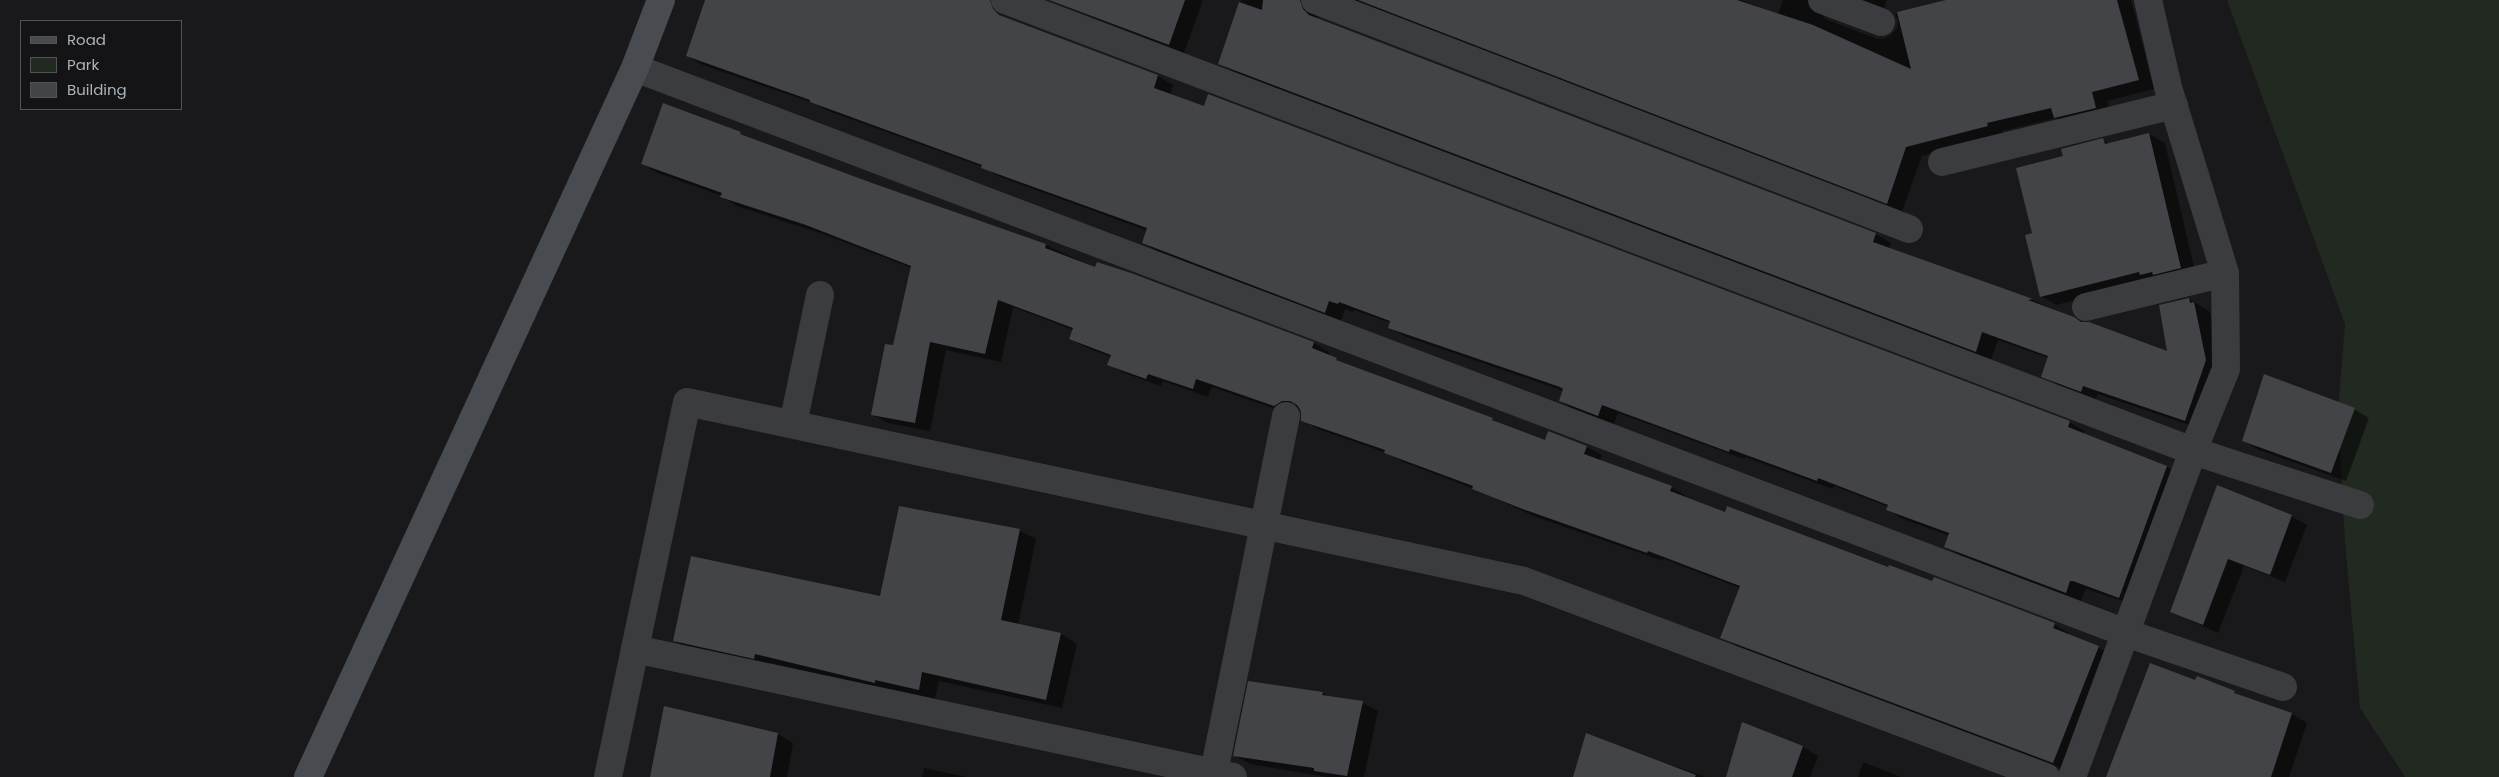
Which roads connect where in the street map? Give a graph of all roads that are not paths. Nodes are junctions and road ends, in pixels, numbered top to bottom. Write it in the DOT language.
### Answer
graph roads {
  1 [pos="661,0"];
  2 [pos="1005,0"];
  3 [pos="1315,0"];
  4 [pos="1822,0"];
  5 [pos="2148,0"];
  6 [pos="1881,22"];
  7 [pos="635,68"];
  8 [pos="2174,105"];
  9 [pos="1942,162"];
  10 [pos="1909,230"];
  11 [pos="2225,273"];
  12 [pos="820,294"];
  13 [pos="2086,307"];
  14 [pos="1286,416"];
  15 [pos="793,424"];
  16 [pos="2192,451"];
  17 [pos="2360,505"];
  18 [pos="1263,524"];
  19 [pos="2126,633"];
  20 [pos="635,649"];
  21 [pos="2283,686"];
  22 [pos="1220,776"];
  23 [pos="308,777"];
  24 [pos="608,777"];
  25 [pos="2046,777"];
  26 [pos="2072,777"];
  1 -- 7 [label="street"];
  2 -- 16 [label="street"];
  3 -- 10 [label="street"];
  4 -- 6 [label="street"];
  5 -- 8 [label="street"];
  7 -- 19 [label="street"];
  7 -- 23 [label="street"];
  8 -- 9 [label="street"];
  8 -- 11 [label="street"];
  11 -- 13 [label="street"];
  11 -- 16 [label="street"];
  12 -- 15 [label="street"];
  14 -- 18 [label="street"];
  15 -- 18 [label="street"];
  15 -- 20 [label="street"];
  16 -- 17 [label="street"];
  16 -- 19 [label="street"];
  18 -- 22 [label="street"];
  18 -- 25 [label="street"];
  19 -- 21 [label="street"];
  19 -- 26 [label="street"];
  20 -- 22 [label="street"];
  20 -- 24 [label="street"];
}
